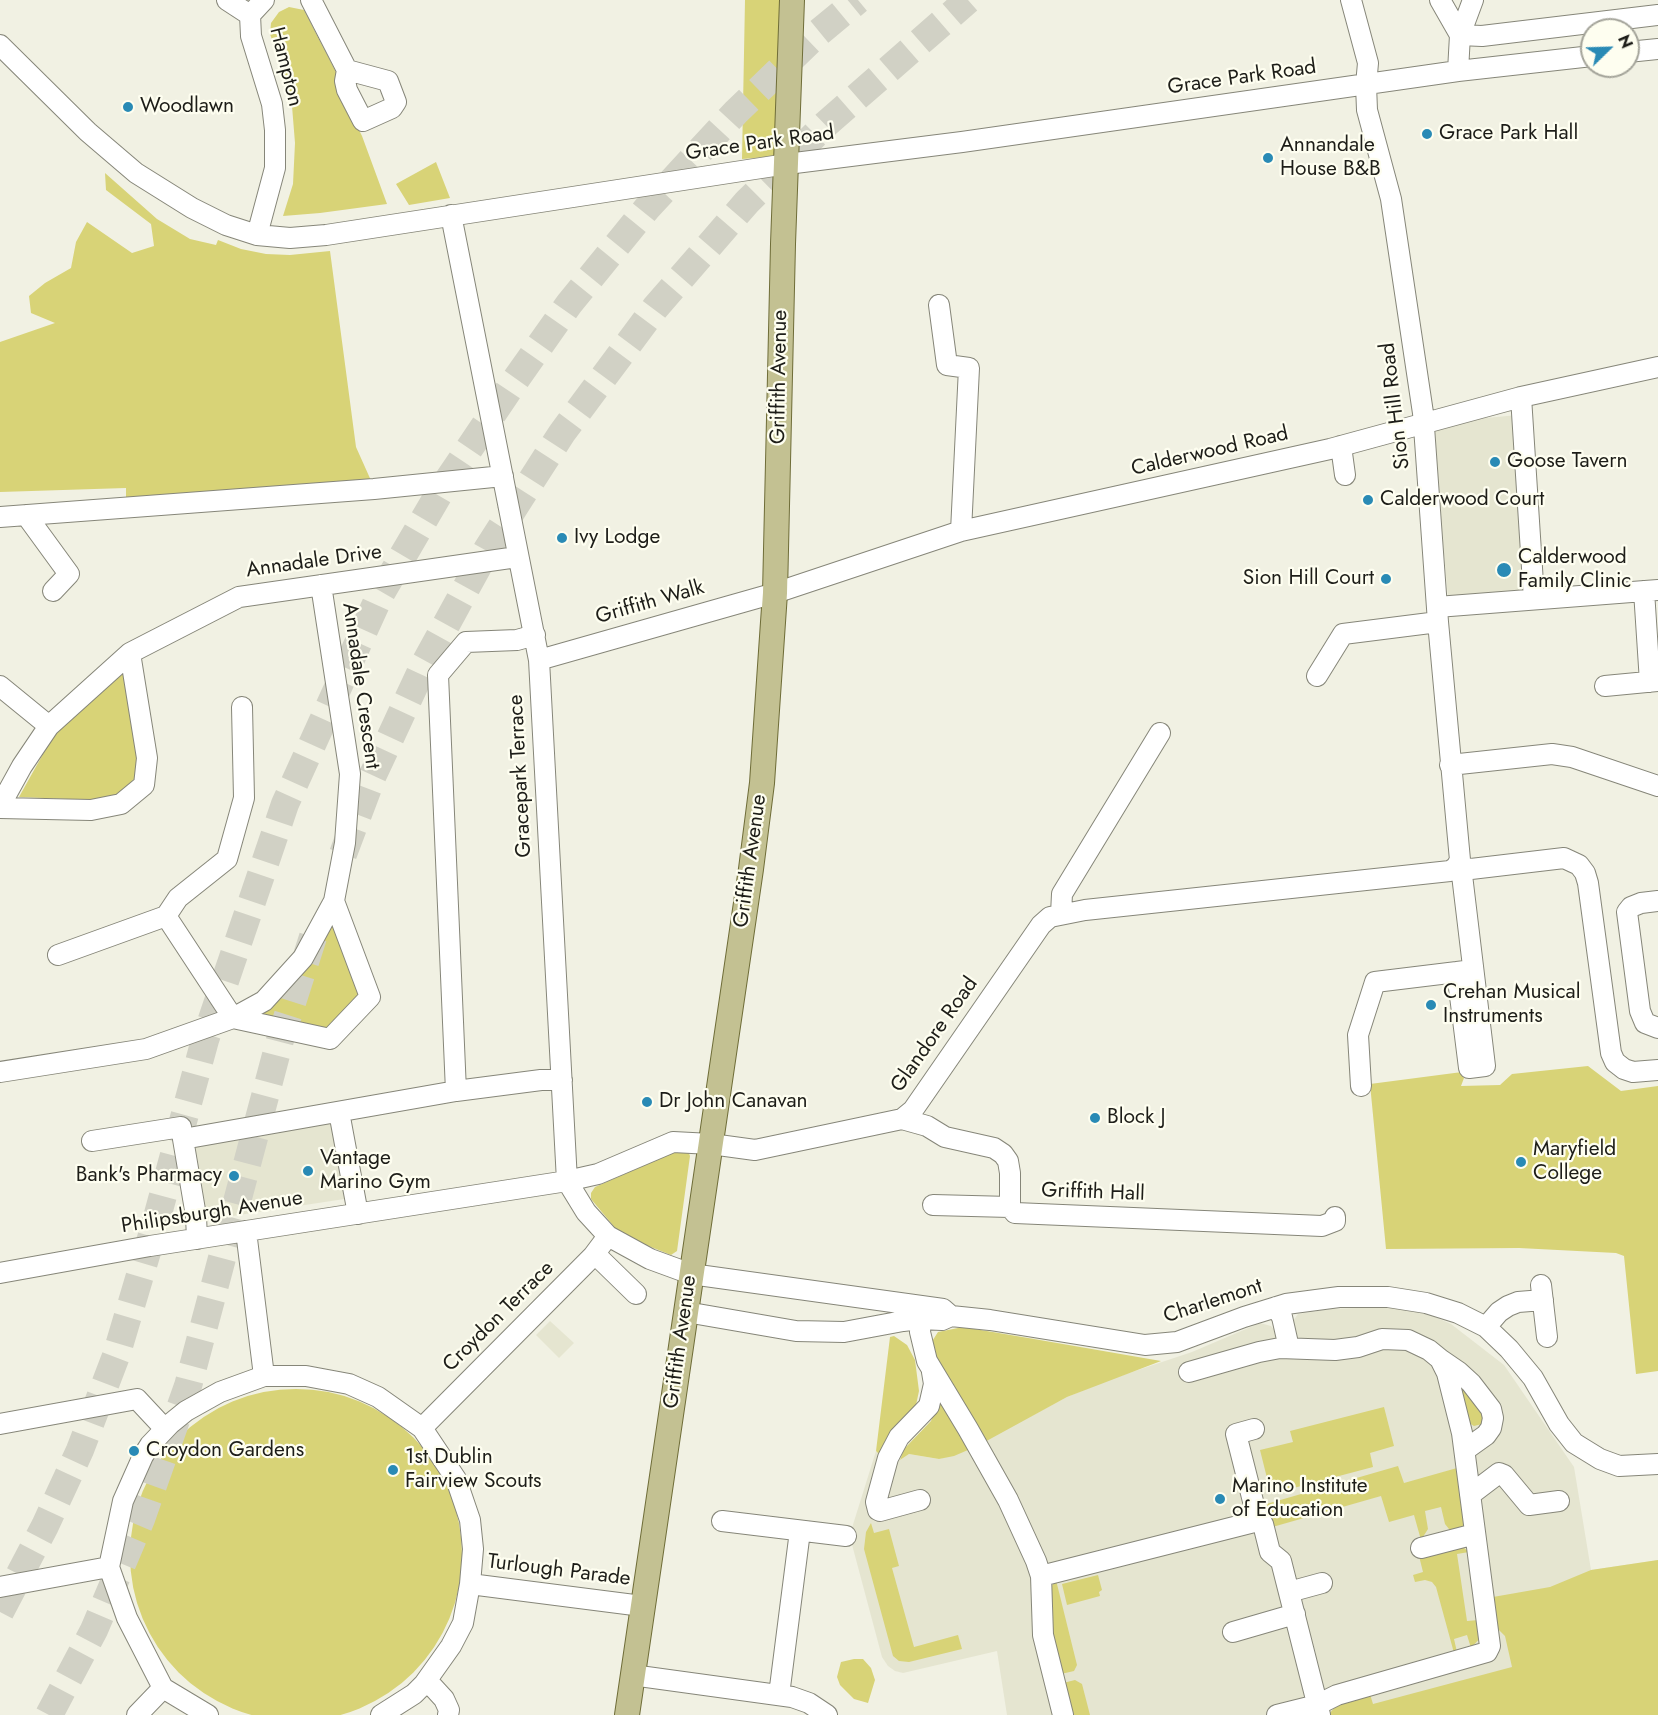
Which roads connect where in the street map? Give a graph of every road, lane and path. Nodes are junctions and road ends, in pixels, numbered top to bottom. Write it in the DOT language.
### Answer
graph roads {
  1 [pos="227,0"];
  2 [pos="264,0"];
  3 [pos="311,0"];
  4 [pos="792,0"];
  5 [pos="1351,0"];
  6 [pos="1440,0"];
  7 [pos="1473,0"];
  8 [pos="250,15"];
  9 [pos="1658,15"];
  10 [pos="1460,35"];
  11 [pos="0,45"];
  12 [pos="1658,49"];
  13 [pos="1640,51"];
  14 [pos="1580,57"];
  15 [pos="347,70"];
  16 [pos="1458,71"];
  17 [pos="1366,86"];
  18 [pos="788,164"];
  19 [pos="451,215"];
  20 [pos="257,235"];
  21 [pos="939,305"];
  22 [pos="1658,367"];
  23 [pos="1521,396"];
  24 [pos="1424,422"];
  25 [pos="1341,446"];
  26 [pos="1345,475"];
  27 [pos="503,476"];
  28 [pos="26,515"];
  29 [pos="0,517"];
  30 [pos="961,531"];
  31 [pos="517,557"];
  32 [pos="321,585"];
  33 [pos="1651,590"];
  34 [pos="53,591"];
  35 [pos="775,593"];
  36 [pos="1534,599"];
  37 [pos="1437,614"];
  38 [pos="535,635"];
  39 [pos="130,653"];
  40 [pos="539,660"];
  41 [pos="1317,676"];
  42 [pos="1654,682"];
  43 [pos="0,686"];
  44 [pos="1605,686"];
  45 [pos="242,707"];
  46 [pos="49,726"];
  47 [pos="1160,733"];
  48 [pos="1450,765"];
  49 [pos="1658,786"];
  50 [pos="0,807"];
  51 [pos="1456,867"];
  52 [pos="334,901"];
  53 [pos="1658,901"];
  54 [pos="1061,914"];
  55 [pos="166,916"];
  56 [pos="58,955"];
  57 [pos="233,1018"];
  58 [pos="1658,1028"];
  59 [pos="1658,1070"];
  60 [pos="0,1072"];
  61 [pos="562,1080"];
  62 [pos="1361,1086"];
  63 [pos="456,1091"];
  64 [pos="339,1112"];
  65 [pos="902,1119"];
  66 [pos="183,1139"];
  67 [pos="92,1141"];
  68 [pos="711,1144"];
  69 [pos="567,1181"];
  70 [pos="933,1205"];
  71 [pos="1010,1207"];
  72 [pos="358,1214"];
  73 [pos="1335,1217"];
  74 [pos="246,1231"];
  75 [pos="608,1236"];
  76 [pos="197,1239"];
  77 [pos="595,1254"];
  78 [pos="0,1273"];
  79 [pos="691,1274"];
  80 [pos="636,1294"];
  81 [pos="1276,1307"];
  82 [pos="686,1312"];
  83 [pos="921,1313"];
  84 [pos="1486,1328"];
  85 [pos="1547,1337"];
  86 [pos="1289,1347"];
  87 [pos="1440,1359"];
  88 [pos="932,1372"];
  89 [pos="1189,1372"];
  90 [pos="264,1376"];
  91 [pos="0,1424"];
  92 [pos="422,1428"];
  93 [pos="1254,1429"];
  94 [pos="165,1430"];
  95 [pos="1465,1450"];
  96 [pos="1658,1464"];
  97 [pos="1470,1496"];
  98 [pos="920,1500"];
  99 [pos="1559,1501"];
  100 [pos="722,1521"];
  101 [pos="1258,1521"];
  102 [pos="800,1531"];
  103 [pos="1475,1534"];
  104 [pos="846,1536"];
  105 [pos="1421,1548"];
  106 [pos="109,1567"];
  107 [pos="1041,1576"];
  108 [pos="1322,1583"];
  109 [pos="470,1584"];
  110 [pos="0,1587"];
  111 [pos="1289,1592"];
  112 [pos="642,1606"];
  113 [pos="1294,1614"];
  114 [pos="1233,1632"];
  115 [pos="632,1675"];
  116 [pos="424,1684"];
  117 [pos="163,1688"];
  118 [pos="779,1695"];
  119 [pos="1319,1710"];
  120 [pos="137,1715"];
  121 [pos="208,1715"];
  122 [pos="381,1715"];
  123 [pos="448,1715"];
  124 [pos="627,1715"];
  125 [pos="827,1715"];
  126 [pos="1063,1715"];
  127 [pos="1277,1715"];
  1 -- 8 [label="street, Hampton"];
  2 -- 8 [label="street, Hampton"];
  3 -- 15 [label="street"];
  4 -- 18 [label="main road, Griffith Avenue"];
  5 -- 17 [label="street, Sion Hill Road"];
  6 -- 10 [label="street"];
  7 -- 10 [label="street"];
  8 -- 20 [label="street, Hampton"];
  9 -- 10 [label="street"];
  10 -- 16 [label="street"];
  11 -- 20 [label="street, Grace Park Road"];
  12 -- 13 [label="street"];
  14 -- 16 [label="street, Grace Park Road"];
  16 -- 17 [label="street, Grace Park Road"];
  17 -- 18 [label="street, Grace Park Road"];
  17 -- 24 [label="street, Sion Hill Road"];
  18 -- 19 [label="street, Grace Park Road"];
  18 -- 35 [label="main road, Griffith Avenue"];
  19 -- 20 [label="street, Grace Park Road"];
  19 -- 27 [label="street, Gracepark Terrace"];
  21 -- 30 [label="street"];
  22 -- 23 [label="street, Calderwood Road"];
  23 -- 24 [label="street, Calderwood Road"];
  23 -- 36 [label="street"];
  24 -- 25 [label="street, Calderwood Road"];
  24 -- 37 [label="street, Sion Hill Road"];
  25 -- 26 [label="street"];
  25 -- 30 [label="street, Calderwood Road"];
  27 -- 28 [label="street"];
  27 -- 31 [label="street, Gracepark Terrace"];
  28 -- 29 [label="street"];
  28 -- 34 [label="street"];
  30 -- 35 [label="street, Calderwood Road"];
  31 -- 32 [label="street, Annadale Drive"];
  31 -- 38 [label="street, Gracepark Terrace"];
  32 -- 39 [label="street, Annadale Drive"];
  32 -- 52 [label="street, Annadale Crescent"];
  33 -- 36 [label="street"];
  33 -- 42 [label="street"];
  35 -- 40 [label="street, Griffith Walk"];
  35 -- 68 [label="main road, Griffith Avenue"];
  36 -- 37 [label="street"];
  37 -- 41 [label="street"];
  37 -- 48 [label="street, Sion Hill Road"];
  38 -- 40 [label="street, Gracepark Terrace"];
  38 -- 63 [label="street"];
  39 -- 46 [label="street, Annadale Drive"];
  39 -- 50 [label="street, Annadale Drive"];
  40 -- 61 [label="street, Gracepark Terrace"];
  42 -- 44 [label="street"];
  43 -- 46 [label="street"];
  45 -- 55 [label="street"];
  46 -- 50 [label="street, Annadale Drive"];
  47 -- 54 [label="street"];
  48 -- 49 [label="street"];
  48 -- 51 [label="street, Sion Hill Road"];
  51 -- 54 [label="street, Glandore Road"];
  51 -- 59 [label="street, Glandore Road"];
  51 -- 62 [label="street, Sion Hill Road"];
  52 -- 57 [label="street, Annadale Crescent"];
  52 -- 57 [label="street"];
  53 -- 58 [label="street"];
  54 -- 65 [label="street, Glandore Road"];
  55 -- 56 [label="street"];
  55 -- 57 [label="street"];
  57 -- 60 [label="street, Annadale Crescent"];
  61 -- 63 [label="street"];
  61 -- 69 [label="street, Gracepark Terrace"];
  63 -- 64 [label="street"];
  64 -- 66 [label="street"];
  64 -- 72 [label="street"];
  65 -- 68 [label="street, Glandore Road"];
  65 -- 71 [label="street, Griffith Hall"];
  66 -- 67 [label="street"];
  66 -- 76 [label="street"];
  68 -- 69 [label="street, Philipsburgh Avenue"];
  68 -- 79 [label="main road, Griffith Avenue"];
  69 -- 72 [label="street, Philipsburgh Avenue"];
  69 -- 75 [label="street, Gracepark Terrace"];
  70 -- 71 [label="street"];
  71 -- 73 [label="street, Griffith Hall"];
  72 -- 74 [label="street, Philipsburgh Avenue"];
  74 -- 76 [label="street, Philipsburgh Avenue"];
  74 -- 90 [label="street"];
  75 -- 77 [label="street, Croydon Terrace"];
  75 -- 79 [label="street, Gracepark Terrace"];
  76 -- 78 [label="street, Philipsburgh Avenue"];
  77 -- 80 [label="street"];
  77 -- 92 [label="street, Croydon Terrace"];
  79 -- 82 [label="main road, Griffith Avenue"];
  79 -- 83 [label="street, Charlemont"];
  81 -- 83 [label="street, Charlemont"];
  81 -- 84 [label="street, Charlemont"];
  81 -- 86 [label="street"];
  82 -- 83 [label="street, Charlemont"];
  82 -- 112 [label="main road, Griffith Avenue"];
  83 -- 88 [label="street"];
  84 -- 85 [label="street"];
  84 -- 96 [label="street, Charlemont"];
  86 -- 87 [label="street"];
  86 -- 89 [label="street"];
  87 -- 95 [label="street"];
  87 -- 95 [label="street"];
  88 -- 98 [label="street"];
  88 -- 107 [label="street"];
  90 -- 92 [label="street"];
  90 -- 94 [label="street"];
  91 -- 94 [label="street"];
  92 -- 109 [label="street"];
  93 -- 101 [label="street"];
  94 -- 106 [label="street"];
  95 -- 97 [label="street"];
  97 -- 99 [label="street"];
  97 -- 103 [label="street"];
  100 -- 102 [label="street"];
  101 -- 107 [label="street"];
  101 -- 111 [label="street"];
  102 -- 104 [label="street"];
  102 -- 118 [label="street"];
  103 -- 105 [label="street"];
  103 -- 119 [label="street"];
  106 -- 110 [label="street"];
  106 -- 117 [label="street"];
  107 -- 126 [label="street"];
  108 -- 111 [label="street"];
  109 -- 112 [label="street, Turlough Parade"];
  109 -- 116 [label="street"];
  111 -- 113 [label="street"];
  112 -- 115 [label="main road, Griffith Avenue"];
  113 -- 114 [label="street"];
  113 -- 119 [label="street"];
  115 -- 118 [label="street"];
  115 -- 124 [label="main road, Griffith Avenue"];
  116 -- 122 [label="street"];
  116 -- 123 [label="street"];
  117 -- 120 [label="street"];
  117 -- 121 [label="street"];
  118 -- 125 [label="street"];
  119 -- 127 [label="street"];
}
